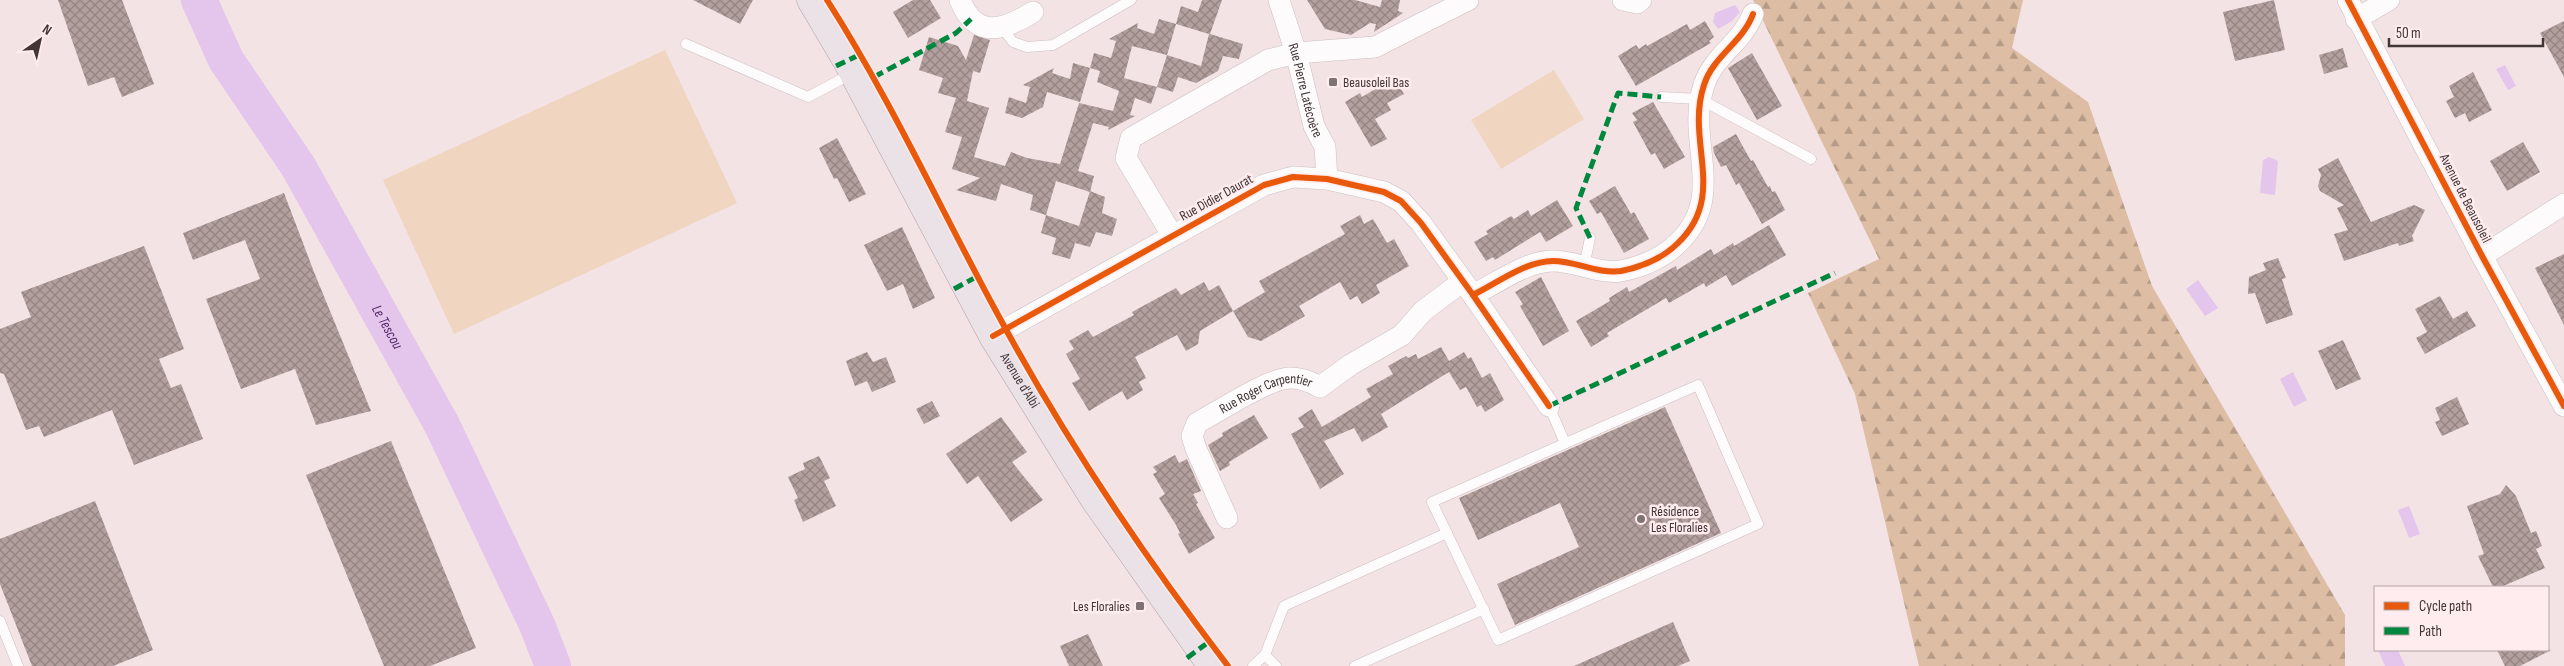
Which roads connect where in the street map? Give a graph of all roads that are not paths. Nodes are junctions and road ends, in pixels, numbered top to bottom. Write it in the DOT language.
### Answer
graph roads {
  1 [pos="811,0"];
  2 [pos="960,0"];
  3 [pos="1131,0"];
  4 [pos="1278,0"];
  5 [pos="1468,0"];
  6 [pos="1623,0"];
  7 [pos="1641,0"];
  8 [pos="2389,0"];
  9 [pos="2352,9"];
  10 [pos="1033,12"];
  11 [pos="1753,14"];
  12 [pos="1002,28"];
  13 [pos="686,44"];
  14 [pos="1296,53"];
  15 [pos="854,73"];
  16 [pos="1661,97"];
  17 [pos="1700,99"];
  18 [pos="1811,159"];
  19 [pos="1327,179"];
  20 [pos="2564,204"];
  21 [pos="1172,236"];
  22 [pos="1590,238"];
  23 [pos="2482,256"];
  24 [pos="1584,267"];
  25 [pos="1468,288"];
  26 [pos="993,336"];
  27 [pos="1550,406"];
  28 [pos="2564,406"];
  29 [pos="1566,443"];
  30 [pos="1226,518"];
  31 [pos="1447,533"];
  32 [pos="1484,609"];
  33 [pos="0,621"];
  34 [pos="1266,655"];
  35 [pos="18,666"];
  36 [pos="1212,666"];
  37 [pos="1254,666"];
  38 [pos="1276,666"];
  39 [pos="1355,666"];
  1 -- 15 [label="main road, Avenue d'Albi"];
  2 -- 12 [label="street"];
  3 -- 12 [label="lane"];
  4 -- 14 [label="street, Rue Pierre Latécoère"];
  5 -- 14 [label="street"];
  6 -- 7 [label="street"];
  8 -- 9 [label="street"];
  9 -- 23 [label="street, Avenue de Beausoleil"];
  10 -- 12 [label="street"];
  11 -- 17 [label="street"];
  13 -- 15 [label="lane"];
  14 -- 19 [label="street, Rue Pierre Latécoère"];
  14 -- 21 [label="street"];
  15 -- 26 [label="main road, Avenue d'Albi"];
  16 -- 17 [label="lane"];
  17 -- 18 [label="lane"];
  17 -- 24 [label="street"];
  19 -- 21 [label="street, Rue Didier Daurat"];
  19 -- 25 [label="street, Rue Didier Daurat"];
  20 -- 23 [label="street"];
  21 -- 26 [label="street, Rue Didier Daurat"];
  22 -- 24 [label="lane"];
  23 -- 28 [label="street, Avenue de Beausoleil"];
  24 -- 25 [label="street"];
  25 -- 27 [label="street, Rue Didier Daurat"];
  25 -- 30 [label="street, Rue Roger Carpentier"];
  26 -- 36 [label="main road, Avenue d'Albi"];
  27 -- 29 [label="lane"];
  29 -- 31 [label="lane"];
  29 -- 32 [label="lane"];
  31 -- 32 [label="lane"];
  31 -- 34 [label="lane"];
  32 -- 39 [label="lane"];
  33 -- 35 [label="lane"];
  34 -- 37 [label="lane"];
  34 -- 38 [label="lane"];
}
